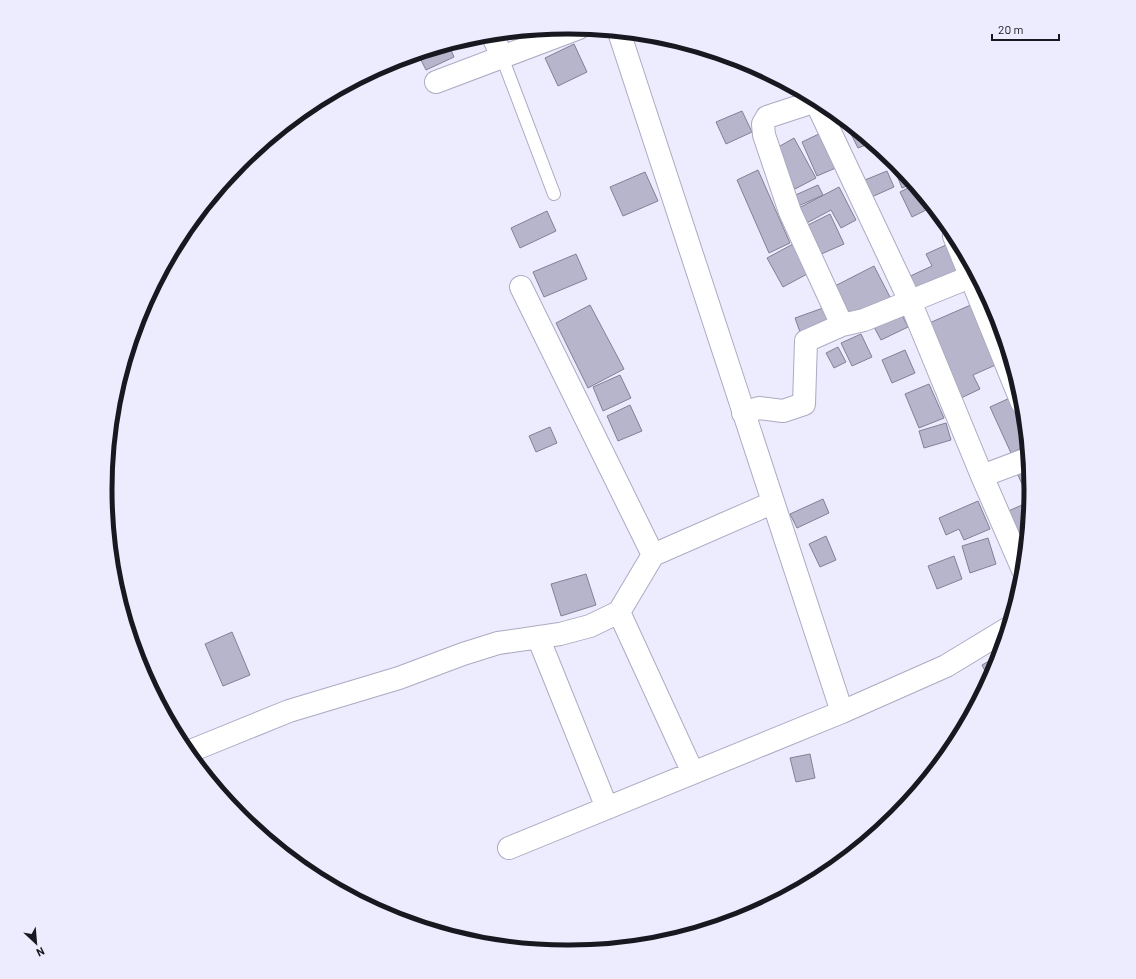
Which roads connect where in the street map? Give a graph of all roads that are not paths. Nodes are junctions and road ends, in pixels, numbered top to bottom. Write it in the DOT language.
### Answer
graph roads {
  1 [pos="563,34"];
  2 [pos="621,37"];
  3 [pos="495,40"];
  4 [pos="502,57"];
  5 [pos="436,82"];
  6 [pos="809,103"];
  7 [pos="821,111"];
  8 [pos="554,194"];
  9 [pos="970,276"];
  10 [pos="521,286"];
  11 [pos="910,301"];
  12 [pos="984,304"];
  13 [pos="842,325"];
  14 [pos="999,342"];
  15 [pos="743,413"];
  16 [pos="1023,461"];
  17 [pos="982,476"];
  18 [pos="772,503"];
  19 [pos="653,555"];
  20 [pos="1018,561"];
  21 [pos="619,612"];
  22 [pos="1000,634"];
  23 [pos="538,637"];
  24 [pos="842,712"];
  25 [pos="194,750"];
  26 [pos="693,773"];
  27 [pos="607,808"];
  28 [pos="509,848"];
  1 -- 4 [label="street"];
  2 -- 15 [label="street"];
  3 -- 4 [label="street"];
  4 -- 5 [label="street"];
  4 -- 8 [label="lane"];
  6 -- 13 [label="street"];
  7 -- 11 [label="street"];
  9 -- 11 [label="street"];
  10 -- 19 [label="street"];
  11 -- 13 [label="street"];
  11 -- 17 [label="street"];
  12 -- 14 [label="street"];
  13 -- 15 [label="street"];
  15 -- 18 [label="street"];
  16 -- 17 [label="street"];
  17 -- 20 [label="street"];
  18 -- 19 [label="street"];
  18 -- 24 [label="street"];
  19 -- 21 [label="street"];
  21 -- 23 [label="street"];
  21 -- 26 [label="street"];
  22 -- 24 [label="street"];
  23 -- 25 [label="street"];
  23 -- 27 [label="street"];
  24 -- 26 [label="street"];
  26 -- 27 [label="street"];
  27 -- 28 [label="street"];
}
